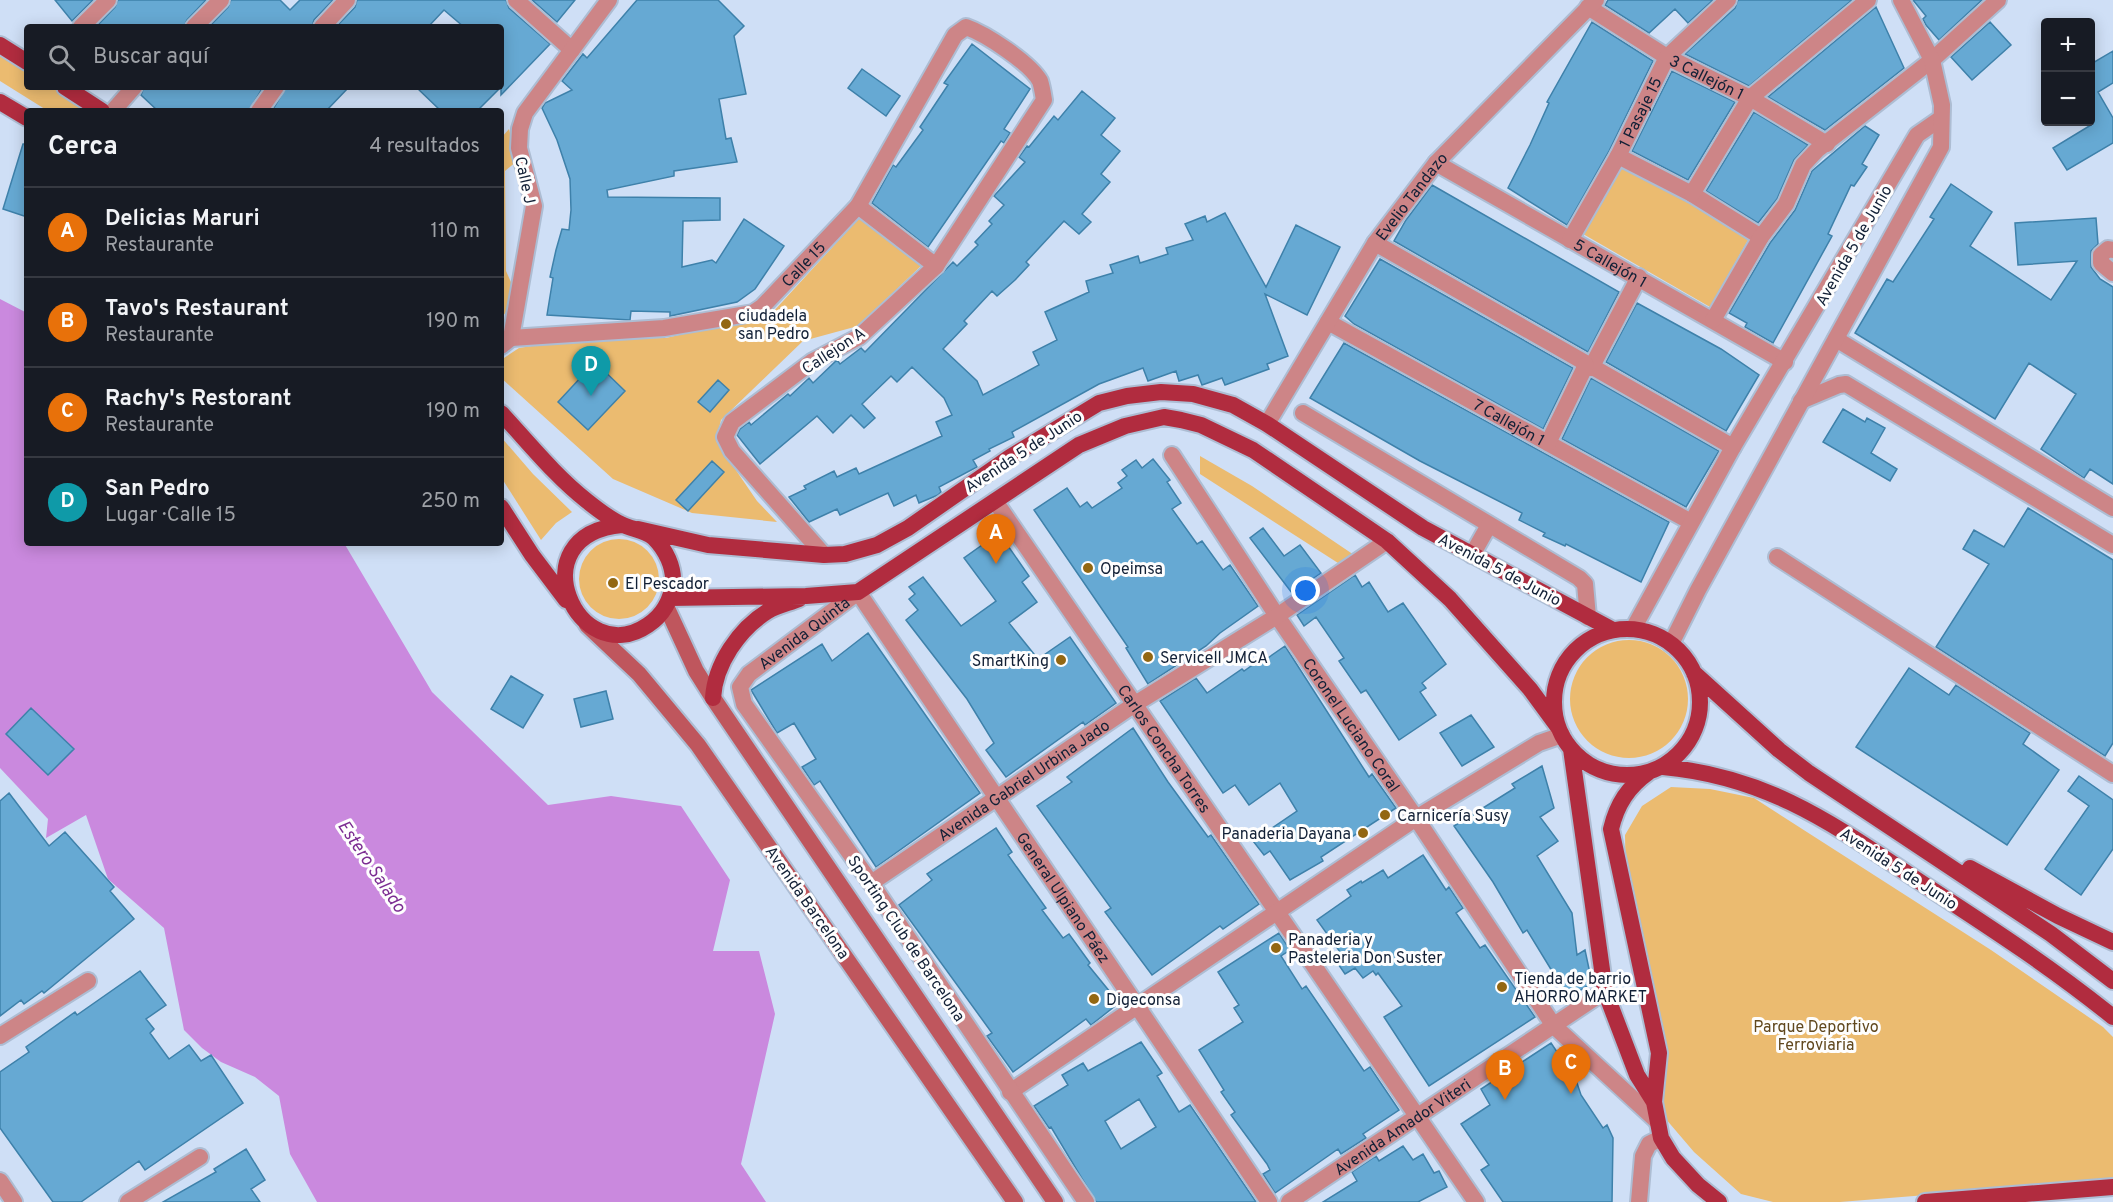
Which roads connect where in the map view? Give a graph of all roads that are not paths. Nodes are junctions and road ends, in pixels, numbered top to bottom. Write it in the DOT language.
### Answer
graph roads {
  1 [pos="108,0"];
  2 [pos="221,0"];
  3 [pos="347,0"];
  4 [pos="516,0"];
  5 [pos="609,0"];
  6 [pos="1728,0"];
  7 [pos="1868,0"];
  8 [pos="1901,0"];
  9 [pos="1998,0"];
  10 [pos="1592,4"];
  11 [pos="84,24"];
  12 [pos="197,24"];
  13 [pos="325,24"];
  14 [pos="0,45"];
  15 [pos="572,50"];
  16 [pos="1667,57"];
  17 [pos="24,60"];
  18 [pos="1932,60"];
  19 [pos="70,90"];
  20 [pos="131,90"];
  21 [pos="274,90"];
  22 [pos="1749,98"];
  23 [pos="1044,100"];
  24 [pos="0,102"];
  25 [pos="97,108"];
  26 [pos="116,108"];
  27 [pos="262,108"];
  28 [pos="24,116"];
  29 [pos="1940,119"];
  30 [pos="1827,144"];
  31 [pos="1618,156"];
  32 [pos="1436,163"];
  33 [pos="1692,194"];
  34 [pos="858,206"];
  35 [pos="1761,237"];
  36 [pos="1570,240"];
  37 [pos="1375,243"];
  38 [pos="2113,250"];
  39 [pos="936,266"];
  40 [pos="2113,273"];
  41 [pos="1640,277"];
  42 [pos="1713,320"];
  43 [pos="1328,322"];
  44 [pos="1836,339"];
  45 [pos="506,342"];
  46 [pos="1785,362"];
  47 [pos="1588,367"];
  48 [pos="1801,401"];
  49 [pos="1303,413"];
  50 [pos="504,416"];
  51 [pos="1267,424"];
  52 [pos="1548,443"];
  53 [pos="1733,447"];
  54 [pos="1172,455"];
  55 [pos="995,501"];
  56 [pos="2113,508"];
  57 [pos="504,512"];
  58 [pos="1691,522"];
  59 [pos="1489,525"];
  60 [pos="630,527"];
  61 [pos="1387,540"];
  62 [pos="2113,545"];
  63 [pos="824,555"];
  64 [pos="1472,555"];
  65 [pos="1777,557"];
  66 [pos="858,592"];
  67 [pos="806,596"];
  68 [pos="668,602"];
  69 [pos="576,612"];
  70 [pos="1277,616"];
  71 [pos="1588,617"];
  72 [pos="1633,629"];
  73 [pos="1613,630"];
  74 [pos="1671,644"];
  75 [pos="1694,673"];
  76 [pos="749,674"];
  77 [pos="712,698"];
  78 [pos="1135,704"];
  79 [pos="1564,737"];
  80 [pos="1656,769"];
  81 [pos="2113,774"];
  82 [pos="997,798"];
  83 [pos="1849,800"];
  84 [pos="1416,818"];
  85 [pos="871,883"];
  86 [pos="1277,912"];
  87 [pos="2113,942"];
  88 [pos="88,981"];
  89 [pos="2113,981"];
  90 [pos="1605,991"];
  91 [pos="1137,1006"];
  92 [pos="2113,1017"];
  93 [pos="1554,1026"];
  94 [pos="0,1036"];
  95 [pos="1010,1092"];
  96 [pos="1654,1102"];
  97 [pos="1418,1117"];
  98 [pos="1657,1121"];
  99 [pos="1661,1138"];
  100 [pos="200,1157"];
  101 [pos="0,1181"];
  102 [pos="2113,1187"];
  103 [pos="1957,1200"];
  104 [pos="14,1202"];
  105 [pos="128,1202"];
  106 [pos="1015,1202"];
  107 [pos="1055,1202"];
  108 [pos="1086,1202"];
  109 [pos="1269,1202"];
  110 [pos="1289,1202"];
  111 [pos="1476,1202"];
  112 [pos="1639,1202"];
  113 [pos="1719,1202"];
  114 [pos="1925,1202"];
  1 -- 11 [label="street"];
  2 -- 12 [label="street"];
  3 -- 13 [label="street"];
  4 -- 15 [label="street"];
  5 -- 15 [label="street, Calle J"];
  6 -- 16 [label="street, 1 Pasaje 15"];
  7 -- 22 [label="street"];
  8 -- 18 [label="street, Avenida 5 de Junio"];
  9 -- 18 [label="street"];
  10 -- 16 [label="street, 3 Callejón 1"];
  10 -- 32 [label="street, Evelio Tandazo"];
  14 -- 17 [label="main road"];
  15 -- 45 [label="street, Calle J"];
  16 -- 22 [label="street, 3 Callejón 1"];
  16 -- 31 [label="street, 1 Pasaje 15"];
  18 -- 29 [label="street, Avenida 5 de Junio"];
  18 -- 30 [label="street"];
  19 -- 25 [label="main road"];
  20 -- 26 [label="street"];
  21 -- 27 [label="street"];
  22 -- 30 [label="street, 3 Callejón 1"];
  22 -- 33 [label="street"];
  23 -- 34 [label="street, Calle 15"];
  23 -- 39 [label="street, Callejon A"];
  24 -- 28 [label="main road"];
  29 -- 44 [label="street, Avenida 5 de Junio"];
  29 -- 46 [label="street, Avenida 5 de Junio"];
  30 -- 35 [label="street"];
  31 -- 33 [label="street"];
  31 -- 36 [label="street, 1 Pasaje 15"];
  32 -- 36 [label="street, 5 Callejón 1"];
  32 -- 37 [label="street, Evelio Tandazo"];
  33 -- 35 [label="street"];
  34 -- 39 [label="street"];
  34 -- 45 [label="street, Calle 15"];
  35 -- 42 [label="street"];
  36 -- 41 [label="street, 5 Callejón 1"];
  37 -- 43 [label="street, Evelio Tandazo"];
  37 -- 47 [label="street"];
  38 -- 40 [label="street"];
  39 -- 63 [label="street, Callejon A"];
  41 -- 42 [label="street, 5 Callejón 1"];
  41 -- 47 [label="street"];
  42 -- 46 [label="street, 5 Callejón 1"];
  43 -- 51 [label="street, Evelio Tandazo"];
  43 -- 52 [label="street, 7 Callejón 1"];
  44 -- 48 [label="street, Avenida 5 de Junio"];
  44 -- 56 [label="street"];
  46 -- 53 [label="street, Avenida 5 de Junio"];
  47 -- 52 [label="street"];
  47 -- 53 [label="street"];
  48 -- 62 [label="street"];
  48 -- 74 [label="street, Avenida 5 de Junio"];
  49 -- 59 [label="street"];
  50 -- 60 [label="main road"];
  51 -- 63 [label="main road, Avenida 5 de Junio"];
  51 -- 64 [label="main road, Avenida 5 de Junio"];
  52 -- 58 [label="street, 7 Callejón 1"];
  53 -- 58 [label="street, Avenida 5 de Junio"];
  54 -- 70 [label="street, Coronel Luciano Coral"];
  55 -- 61 [label="main road, Avenida 5 de Junio"];
  55 -- 66 [label="main road, Avenida 5 de Junio"];
  55 -- 78 [label="street, Carlos Concha Torres"];
  57 -- 69 [label="main road, Avenida Barcelona"];
  58 -- 72 [label="street, Avenida 5 de Junio"];
  59 -- 64 [label="street"];
  59 -- 71 [label="street"];
  60 -- 63 [label="main road, Avenida 5 de Junio"];
  60 -- 68 [label="main road"];
  60 -- 69 [label="main road"];
  61 -- 70 [label="street, Avenida Gabriel Urbina Jado"];
  61 -- 79 [label="main road, Avenida 5 de Junio"];
  64 -- 71 [label="main road, Avenida 5 de Junio"];
  65 -- 81 [label="street"];
  66 -- 67 [label="main road, Avenida 5 de Junio"];
  66 -- 76 [label="street, Avenida Quinta"];
  66 -- 82 [label="street, General Ulpiano Páez"];
  67 -- 68 [label="main road, Avenida 5 de Junio"];
  67 -- 77 [label="main road"];
  68 -- 69 [label="main road"];
  68 -- 77 [label="main road"];
  69 -- 106 [label="main road, Avenida Barcelona"];
  70 -- 78 [label="street, Avenida Gabriel Urbina Jado"];
  70 -- 84 [label="street, Coronel Luciano Coral"];
  71 -- 73 [label="main road, Avenida 5 de Junio"];
  72 -- 73 [label="main road"];
  72 -- 74 [label="main road"];
  73 -- 79 [label="main road"];
  74 -- 75 [label="main road"];
  75 -- 80 [label="main road"];
  75 -- 83 [label="main road, Avenida 5 de Junio"];
  76 -- 85 [label="street, Sporting Club de Barcelona"];
  77 -- 107 [label="main road"];
  78 -- 82 [label="street, Avenida Gabriel Urbina Jado"];
  78 -- 86 [label="street, Carlos Concha Torres"];
  79 -- 80 [label="main road"];
  79 -- 84 [label="street"];
  79 -- 90 [label="main road, Avenida 5 de Junio"];
  80 -- 92 [label="main road, Avenida 5 de Junio"];
  80 -- 96 [label="main road, Avenida 5 de Junio"];
  82 -- 85 [label="street, Avenida Gabriel Urbina Jado"];
  82 -- 91 [label="street, General Ulpiano Páez"];
  83 -- 87 [label="main road"];
  83 -- 89 [label="main road, Avenida 5 de Junio"];
  84 -- 86 [label="street"];
  84 -- 93 [label="street, Coronel Luciano Coral"];
  85 -- 95 [label="street, Sporting Club de Barcelona"];
  86 -- 91 [label="street"];
  86 -- 97 [label="street, Carlos Concha Torres"];
  88 -- 94 [label="street"];
  90 -- 93 [label="street, Avenida Amador Viteri"];
  90 -- 96 [label="main road, Avenida 5 de Junio"];
  91 -- 95 [label="street"];
  91 -- 109 [label="street, General Ulpiano Páez"];
  93 -- 97 [label="street, Avenida Amador Viteri"];
  93 -- 98 [label="street, Coronel Luciano Coral"];
  95 -- 108 [label="street, Sporting Club de Barcelona"];
  96 -- 98 [label="main road, Avenida 5 de Junio"];
  97 -- 110 [label="street, Avenida Amador Viteri"];
  97 -- 111 [label="street, Carlos Concha Torres"];
  98 -- 99 [label="main road, Avenida 5 de Junio"];
  99 -- 112 [label="street"];
  99 -- 113 [label="main road, Avenida 5 de Junio"];
  100 -- 105 [label="street"];
  101 -- 104 [label="street"];
  102 -- 103 [label="main road"];
  103 -- 114 [label="main road"];
}
